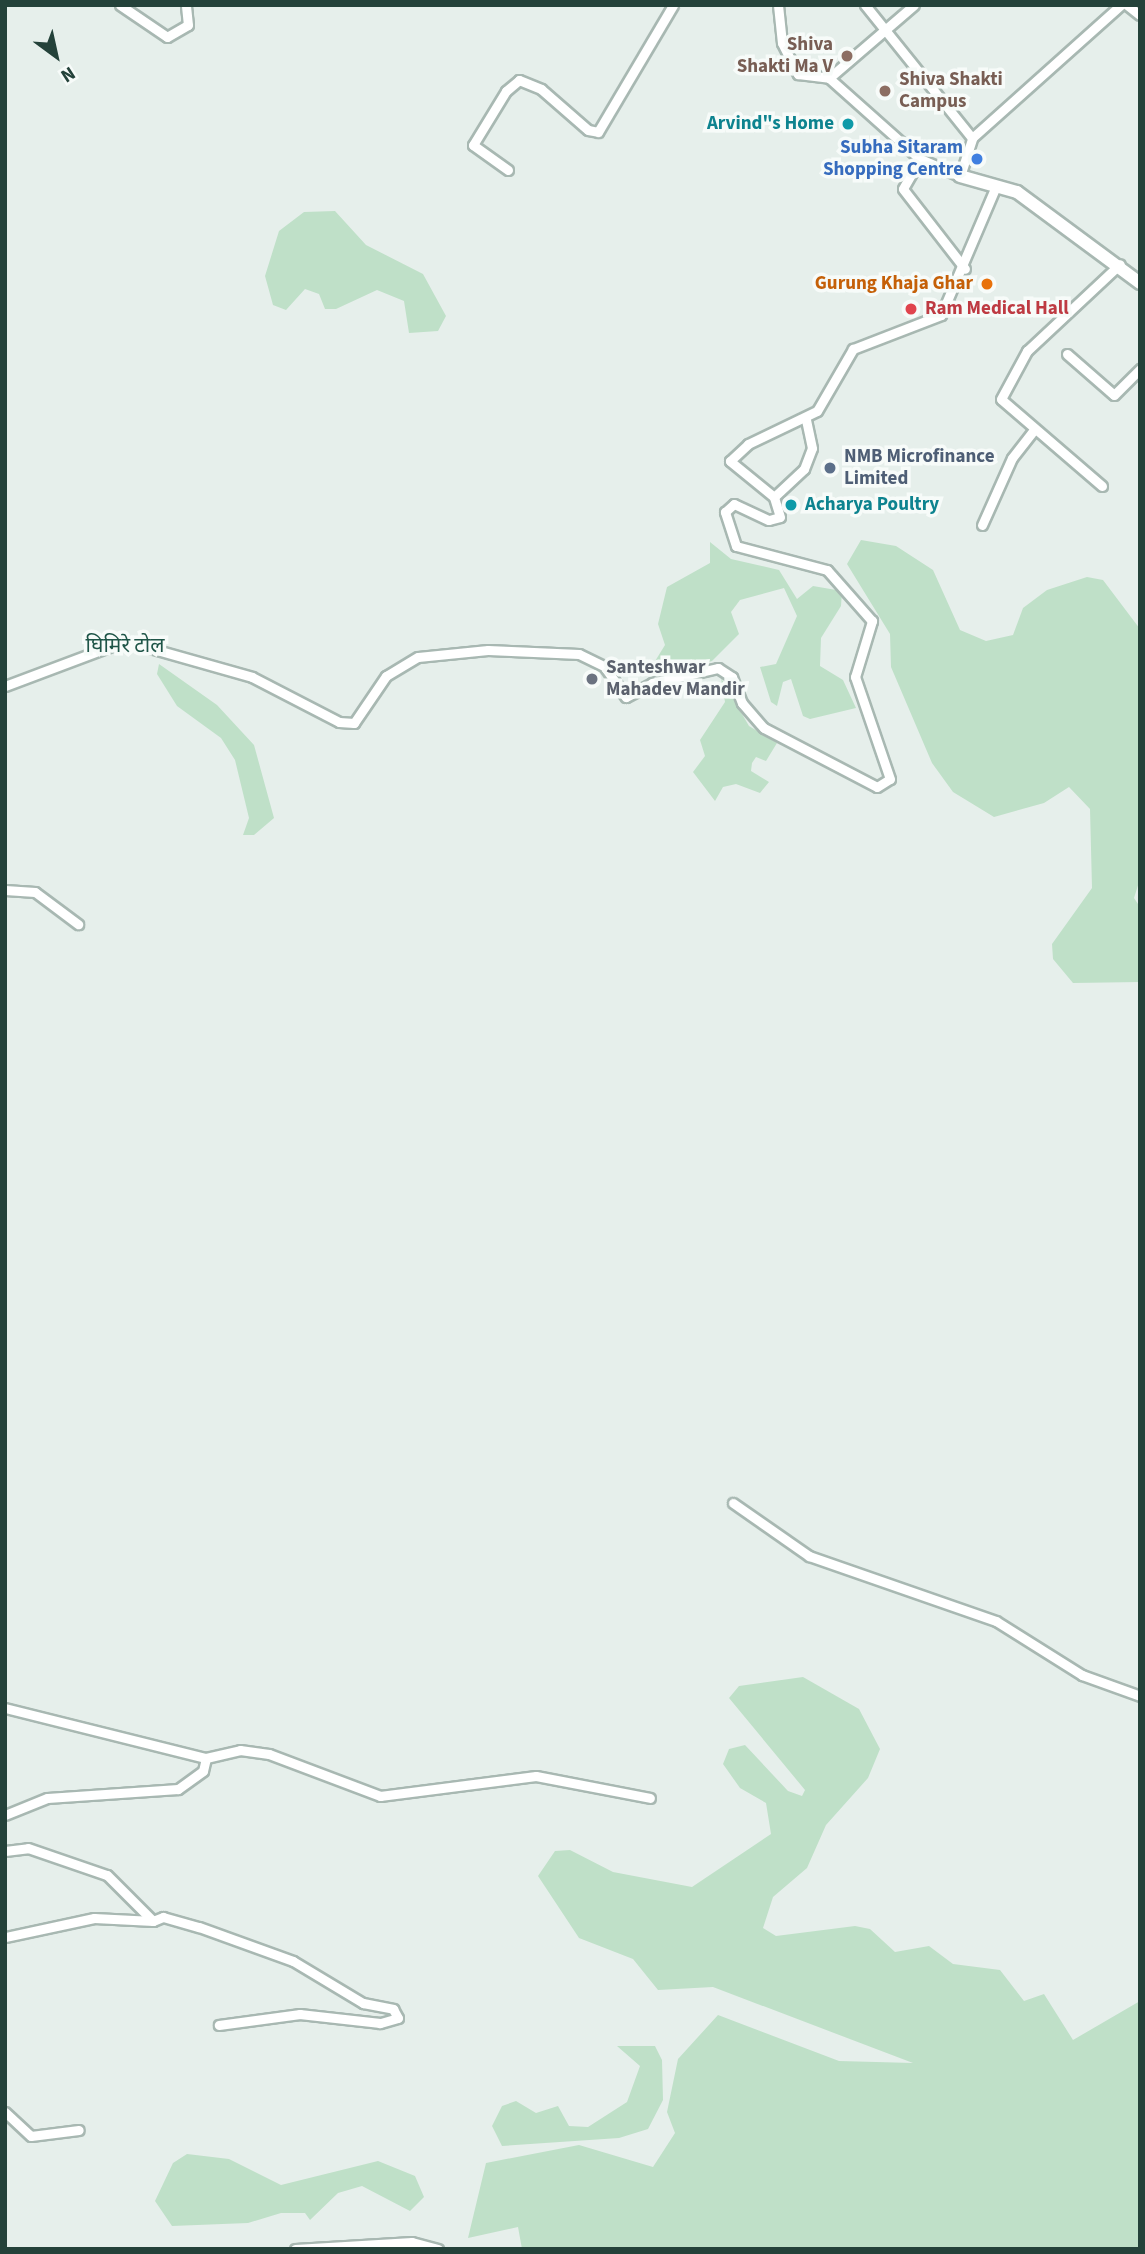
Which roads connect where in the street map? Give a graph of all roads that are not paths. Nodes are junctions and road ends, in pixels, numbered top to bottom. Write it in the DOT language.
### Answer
graph roads {
  1 [pos="120,5"];
  2 [pos="186,5"];
  3 [pos="673,5"];
  4 [pos="778,5"];
  5 [pos="865,5"];
  6 [pos="915,5"];
  7 [pos="1121,5"];
  8 [pos="1127,5"];
  9 [pos="1140,15"];
  10 [pos="884,31"];
  11 [pos="829,78"];
  12 [pos="972,138"];
  13 [pos="920,159"];
  14 [pos="509,170"];
  15 [pos="960,176"];
  16 [pos="996,186"];
  17 [pos="1120,264"];
  18 [pos="965,268"];
  19 [pos="1140,283"];
  20 [pos="1067,354"];
  21 [pos="1140,369"];
  22 [pos="806,420"];
  23 [pos="1034,430"];
  24 [pos="1102,486"];
  25 [pos="774,497"];
  26 [pos="982,526"];
  27 [pos="5,686"];
  28 [pos="5,890"];
  29 [pos="78,924"];
  30 [pos="733,1503"];
  31 [pos="1140,1696"];
  32 [pos="5,1708"];
  33 [pos="206,1758"];
  34 [pos="650,1798"];
  35 [pos="5,1815"];
  36 [pos="5,1852"];
  37 [pos="153,1921"];
  38 [pos="5,1937"];
  39 [pos="219,2025"];
  40 [pos="5,2112"];
  41 [pos="79,2130"];
  42 [pos="295,2249"];
  43 [pos="438,2249"];
  1 -- 2 [label="street"];
  3 -- 14 [label="street"];
  4 -- 11 [label="street"];
  5 -- 10 [label="street"];
  6 -- 10 [label="street"];
  7 -- 12 [label="street"];
  8 -- 9 [label="street"];
  10 -- 11 [label="street"];
  10 -- 12 [label="street"];
  11 -- 13 [label="street"];
  12 -- 15 [label="street"];
  13 -- 15 [label="street"];
  13 -- 18 [label="street"];
  15 -- 16 [label="main road"];
  16 -- 17 [label="main road"];
  16 -- 18 [label="street"];
  17 -- 19 [label="main road"];
  17 -- 23 [label="street"];
  18 -- 22 [label="street"];
  20 -- 21 [label="street"];
  22 -- 25 [label="street"];
  22 -- 25 [label="street"];
  23 -- 24 [label="street"];
  23 -- 26 [label="street"];
  25 -- 27 [label="street"];
  28 -- 29 [label="street"];
  30 -- 31 [label="street"];
  32 -- 33 [label="street"];
  33 -- 34 [label="street"];
  33 -- 35 [label="street"];
  36 -- 37 [label="street"];
  37 -- 38 [label="street"];
  37 -- 39 [label="street"];
  40 -- 41 [label="street"];
  42 -- 43 [label="street"];
}
